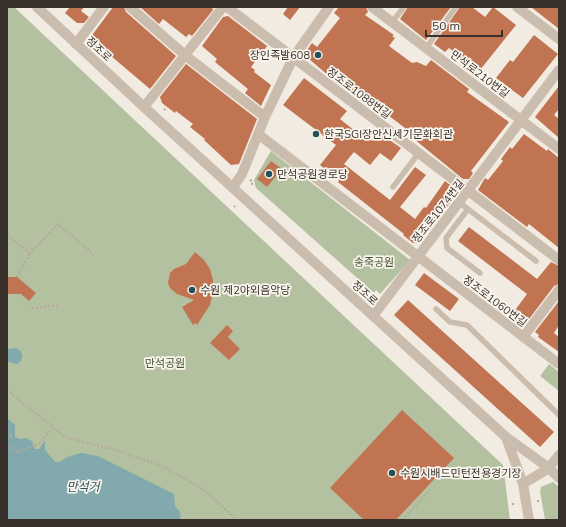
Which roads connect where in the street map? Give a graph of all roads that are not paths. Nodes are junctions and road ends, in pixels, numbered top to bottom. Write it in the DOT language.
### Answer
graph roads {
  1 [pos="37,7"];
  2 [pos="104,7"];
  3 [pos="130,7"];
  4 [pos="227,7"];
  5 [pos="329,7"];
  6 [pos="372,7"];
  7 [pos="404,7"];
  8 [pos="456,7"];
  9 [pos="518,7"];
  10 [pos="392,22"];
  11 [pos="559,39"];
  12 [pos="76,44"];
  13 [pos="426,48"];
  14 [pos="186,56"];
  15 [pos="293,58"];
  16 [pos="559,70"];
  17 [pos="144,108"];
  18 [pos="265,116"];
  19 [pos="521,119"];
  20 [pos="258,134"];
  21 [pos="559,149"];
  22 [pos="418,154"];
  23 [pos="393,186"];
  24 [pos="233,187"];
  25 [pos="468,192"];
  26 [pos="464,206"];
  27 [pos="417,257"];
  28 [pos="559,260"];
  29 [pos="536,261"];
  30 [pos="480,273"];
  31 [pos="559,290"];
  32 [pos="436,309"];
  33 [pos="373,316"];
  34 [pos="524,337"];
  35 [pos="559,364"];
  36 [pos="559,415"];
  37 [pos="506,437"];
  38 [pos="559,454"];
  39 [pos="549,468"];
  40 [pos="559,478"];
  41 [pos="523,484"];
  42 [pos="529,520"];
  1 -- 12 [label="street, 정조로"];
  2 -- 12 [label="street"];
  3 -- 14 [label="street"];
  4 -- 14 [label="street"];
  4 -- 15 [label="street, 정조로1088번길"];
  5 -- 15 [label="street"];
  6 -- 10 [label="street, 만석로210번길"];
  7 -- 10 [label="lane"];
  8 -- 13 [label="lane"];
  9 -- 11 [label="street"];
  10 -- 13 [label="street, 만석로210번길"];
  12 -- 17 [label="street, 정조로"];
  13 -- 19 [label="street, 만석로210번길"];
  14 -- 17 [label="street"];
  14 -- 18 [label="street"];
  15 -- 18 [label="street"];
  15 -- 22 [label="street, 정조로1088번길"];
  16 -- 19 [label="street, 정조로1074번길"];
  17 -- 24 [label="street, 정조로"];
  18 -- 20 [label="street"];
  19 -- 21 [label="street, 만석로210번길"];
  19 -- 25 [label="street, 정조로1074번길"];
  20 -- 24 [label="street"];
  20 -- 27 [label="street"];
  22 -- 23 [label="lane"];
  22 -- 25 [label="street, 정조로1088번길"];
  24 -- 33 [label="street, 정조로"];
  25 -- 26 [label="street, 정조로1074번길"];
  25 -- 28 [label="street"];
  26 -- 27 [label="street, 정조로1074번길"];
  26 -- 29 [label="lane"];
  26 -- 30 [label="lane"];
  27 -- 33 [label="street, 정조로1074번길"];
  27 -- 34 [label="street, 정조로1060번길"];
  31 -- 34 [label="street"];
  32 -- 36 [label="lane"];
  33 -- 37 [label="street, 정조로"];
  34 -- 35 [label="street, 정조로1060번길"];
  37 -- 39 [label="street"];
  37 -- 41 [label="street, 정조로"];
  38 -- 39 [label="street"];
  39 -- 40 [label="street"];
  39 -- 41 [label="street"];
  41 -- 42 [label="street, 정조로"];
}
